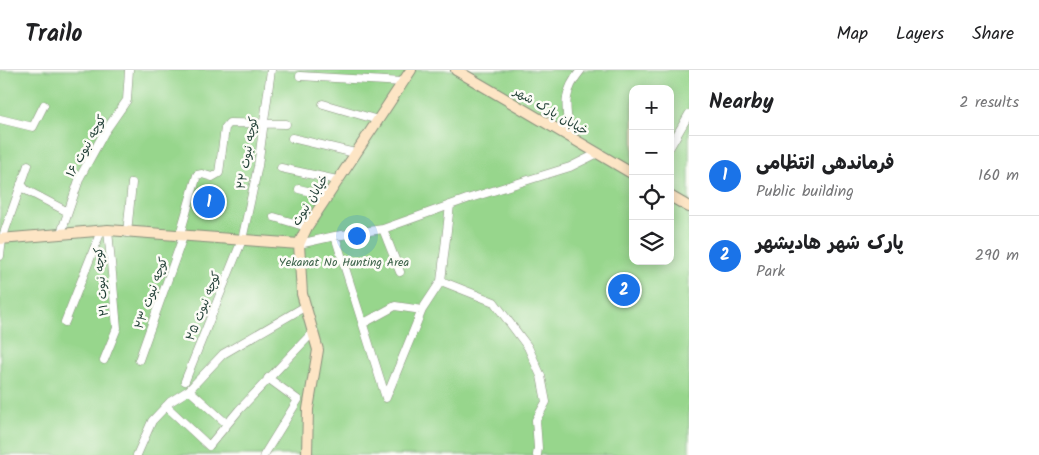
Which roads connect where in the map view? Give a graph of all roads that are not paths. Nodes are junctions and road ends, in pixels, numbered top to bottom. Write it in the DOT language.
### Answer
graph roads {
  1 [pos="129,70"];
  2 [pos="270,70"];
  3 [pos="411,70"];
  4 [pos="456,70"];
  5 [pos="581,70"];
  6 [pos="300,76"];
  7 [pos="403,82"];
  8 [pos="323,104"];
  9 [pos="44,105"];
  10 [pos="688,118"];
  11 [pos="0,119"];
  12 [pos="378,120"];
  13 [pos="265,124"];
  14 [pos="286,124"];
  15 [pos="570,136"];
  16 [pos="292,138"];
  17 [pos="674,141"];
  18 [pos="355,153"];
  19 [pos="598,153"];
  20 [pos="28,165"];
  21 [pos="281,168"];
  22 [pos="629,172"];
  23 [pos="337,180"];
  24 [pos="21,184"];
  25 [pos="132,184"];
  26 [pos="299,189"];
  27 [pos="327,196"];
  28 [pos="674,198"];
  29 [pos="450,205"];
  30 [pos="689,207"];
  31 [pos="68,212"];
  32 [pos="274,217"];
  33 [pos="307,227"];
  34 [pos="383,229"];
  35 [pos="104,231"];
  36 [pos="127,233"];
  37 [pos="61,234"];
  38 [pos="182,234"];
  39 [pos="335,236"];
  40 [pos="1,239"];
  41 [pos="242,240"];
  42 [pos="299,244"];
  43 [pos="0,256"];
  44 [pos="400,272"];
  45 [pos="441,282"];
  46 [pos="306,306"];
  47 [pos="422,310"];
  48 [pos="65,322"];
  49 [pos="364,323"];
  50 [pos="314,332"];
  51 [pos="104,360"];
  52 [pos="139,360"];
  53 [pos="268,378"];
  54 [pos="185,381"];
  55 [pos="189,390"];
  56 [pos="166,406"];
  57 [pos="228,424"];
  58 [pos="537,451"];
  59 [pos="136,455"];
  60 [pos="264,455"];
  61 [pos="307,455"];
  1 -- 31 [label="street, کوچه نبوت ۱۶"];
  2 -- 13 [label="street, کوچه نبوت ۲۲"];
  3 -- 7 [label="street, خیابان نبوت"];
  4 -- 15 [label="street, خیابان پارک شهر"];
  5 -- 15 [label="street"];
  6 -- 7 [label="street"];
  7 -- 12 [label="street, خیابان نبوت"];
  8 -- 12 [label="street"];
  9 -- 11 [label="street"];
  10 -- 17 [label="street"];
  12 -- 18 [label="street, خیابان نبوت"];
  13 -- 14 [label="street"];
  13 -- 38 [label="street, کوچه نبوت ۲۳"];
  13 -- 41 [label="street, کوچه نبوت ۲۲"];
  15 -- 19 [label="street, خیابان پارک شهر"];
  16 -- 18 [label="street"];
  18 -- 23 [label="street, خیابان نبوت"];
  19 -- 22 [label="street, خیابان پارک شهر"];
  19 -- 29 [label="street"];
  20 -- 24 [label="street"];
  21 -- 23 [label="street"];
  23 -- 27 [label="street, خیابان نبوت"];
  24 -- 31 [label="street"];
  24 -- 40 [label="street"];
  25 -- 36 [label="street"];
  26 -- 27 [label="street"];
  27 -- 33 [label="street, خیابان نبوت"];
  28 -- 30 [label="street"];
  29 -- 34 [label="street"];
  29 -- 45 [label="street"];
  31 -- 37 [label="street, کوچه نبوت ۱۶"];
  32 -- 33 [label="street"];
  33 -- 42 [label="street, خیابان نبوت"];
  34 -- 39 [label="street"];
  34 -- 44 [label="street"];
  35 -- 36 [label="street, خیابان نبوت"];
  35 -- 37 [label="street, خیابان نبوت"];
  35 -- 48 [label="street"];
  35 -- 51 [label="street, کوچه نبوت ۲۱"];
  36 -- 38 [label="street, خیابان نبوت"];
  37 -- 40 [label="street, خیابان نبوت"];
  38 -- 41 [label="street, خیابان نبوت"];
  38 -- 52 [label="street, کوچه نبوت ۲۳"];
  39 -- 42 [label="street"];
  39 -- 49 [label="street"];
  40 -- 43 [label="street"];
  41 -- 42 [label="street, خیابان نبوت"];
  41 -- 54 [label="street, کوچه نبوت ۲۵"];
  42 -- 46 [label="street"];
  45 -- 47 [label="street"];
  45 -- 58 [label="street"];
  46 -- 50 [label="street"];
  46 -- 55 [label="street"];
  47 -- 49 [label="street"];
  47 -- 49 [label="street"];
  50 -- 53 [label="street"];
  50 -- 61 [label="street"];
  53 -- 57 [label="street"];
  53 -- 60 [label="street"];
  55 -- 56 [label="street"];
  55 -- 57 [label="street"];
  56 -- 57 [label="street"];
  56 -- 59 [label="street"];
}
